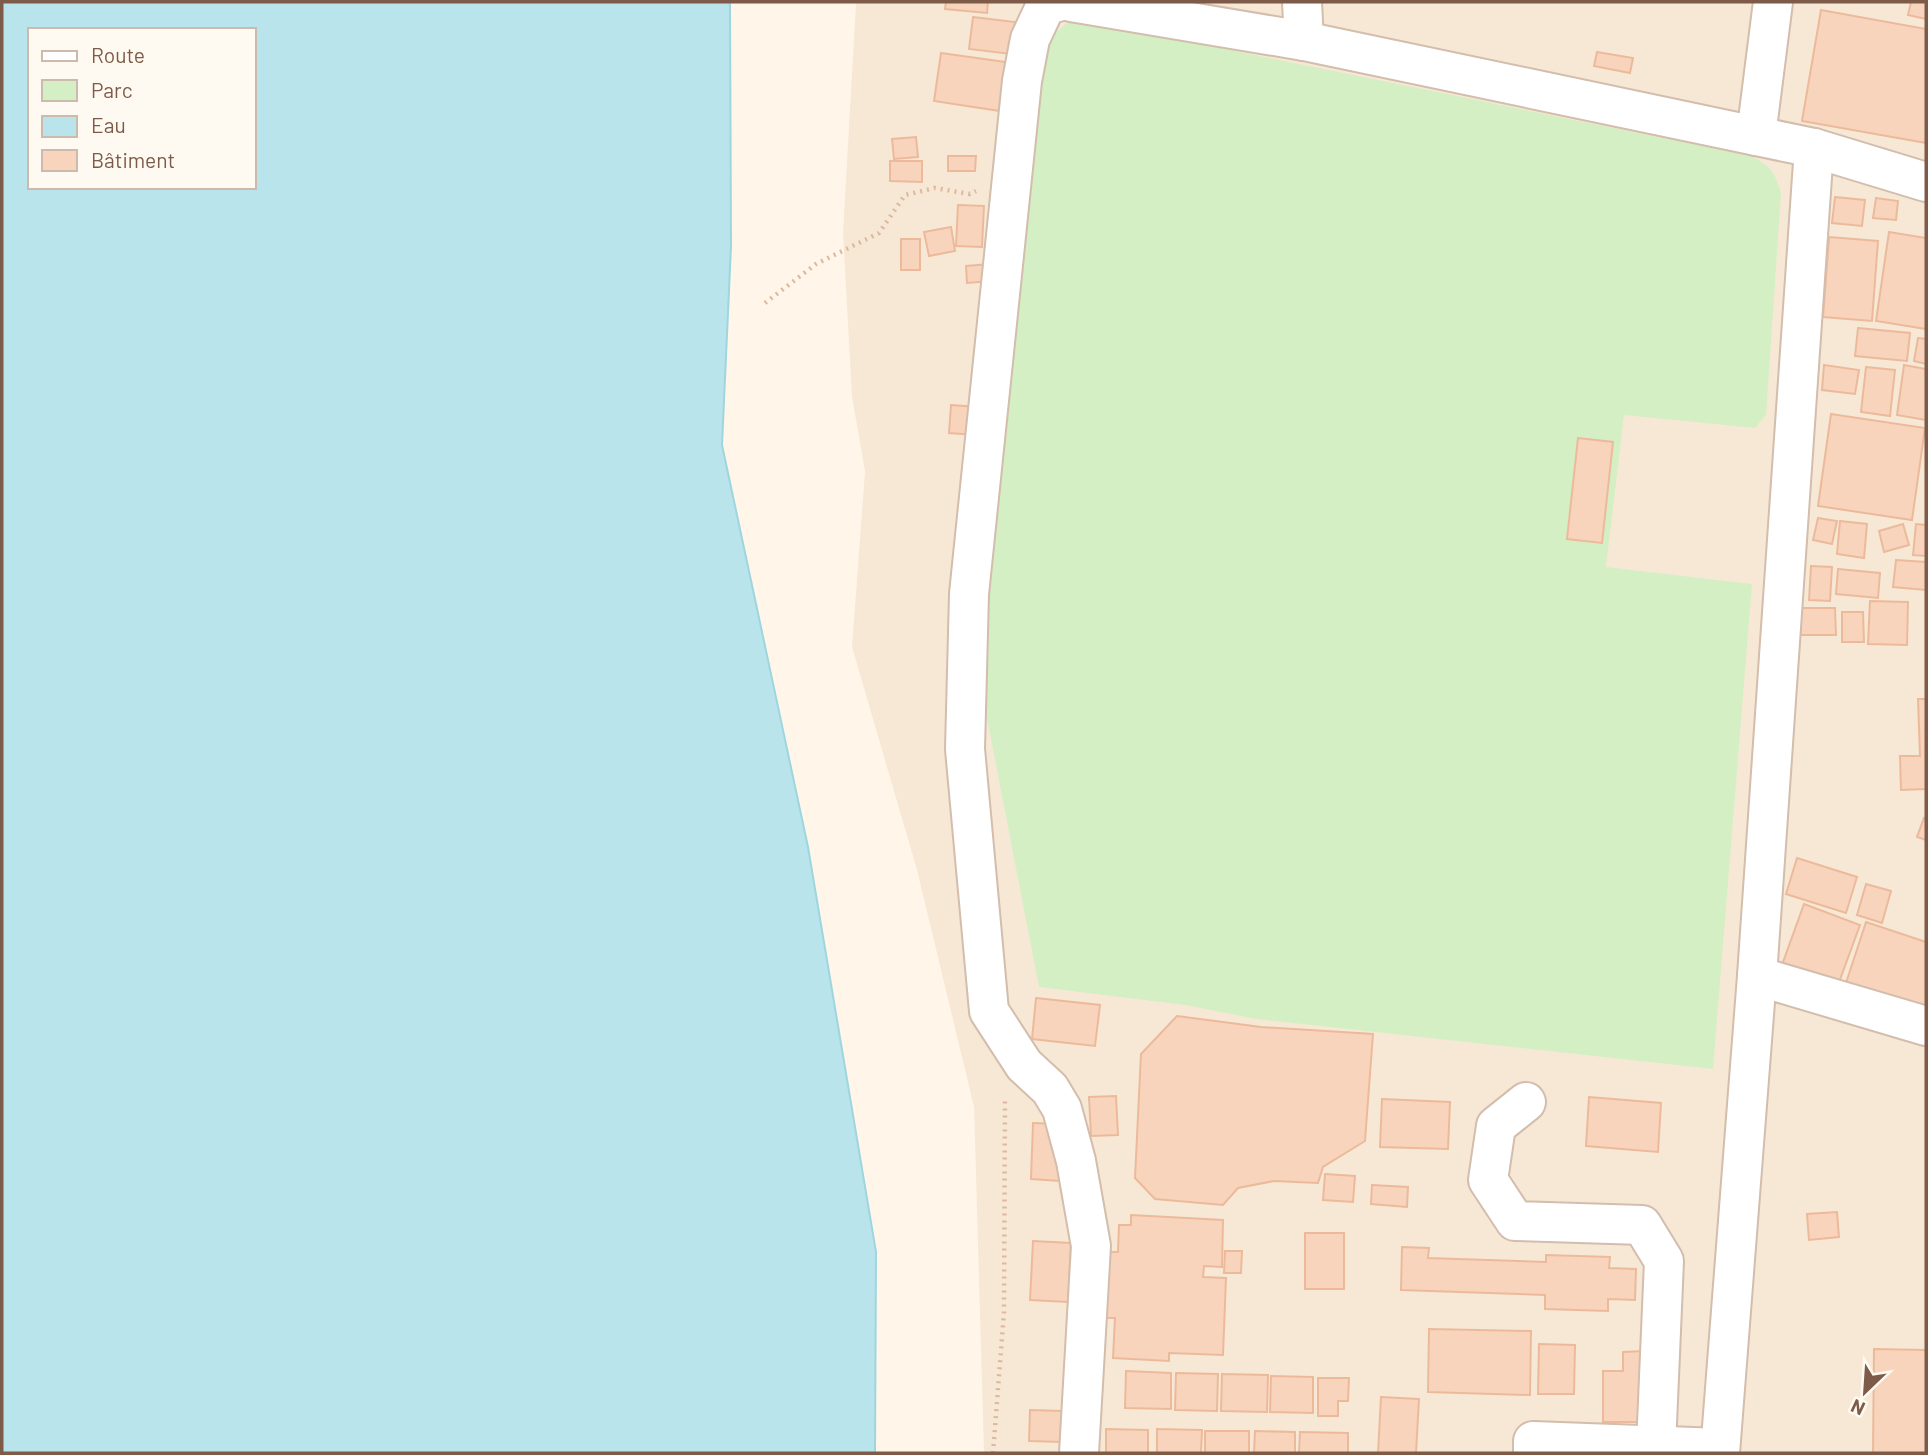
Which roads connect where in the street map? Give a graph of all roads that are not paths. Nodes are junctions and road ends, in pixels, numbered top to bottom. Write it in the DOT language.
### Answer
graph roads {
  1 [pos="1058,2"];
  2 [pos="1071,2"];
  3 [pos="1302,2"];
  4 [pos="1773,2"];
  5 [pos="1304,41"];
  6 [pos="1756,136"];
  7 [pos="1814,148"];
  8 [pos="1926,182"];
  9 [pos="1757,976"];
  10 [pos="1926,1026"];
  11 [pos="1526,1102"];
  12 [pos="1656,1447"];
  13 [pos="1720,1450"];
  14 [pos="1079,1453"];
  15 [pos="1533,1453"];
  1 -- 14 [label="street"];
  2 -- 5 [label="street"];
  3 -- 5 [label="street"];
  4 -- 6 [label="street"];
  5 -- 6 [label="street"];
  6 -- 7 [label="street"];
  7 -- 8 [label="street"];
  7 -- 9 [label="street"];
  9 -- 10 [label="street"];
  9 -- 13 [label="street"];
  11 -- 12 [label="street"];
  12 -- 13 [label="street"];
  12 -- 15 [label="street"];
}
